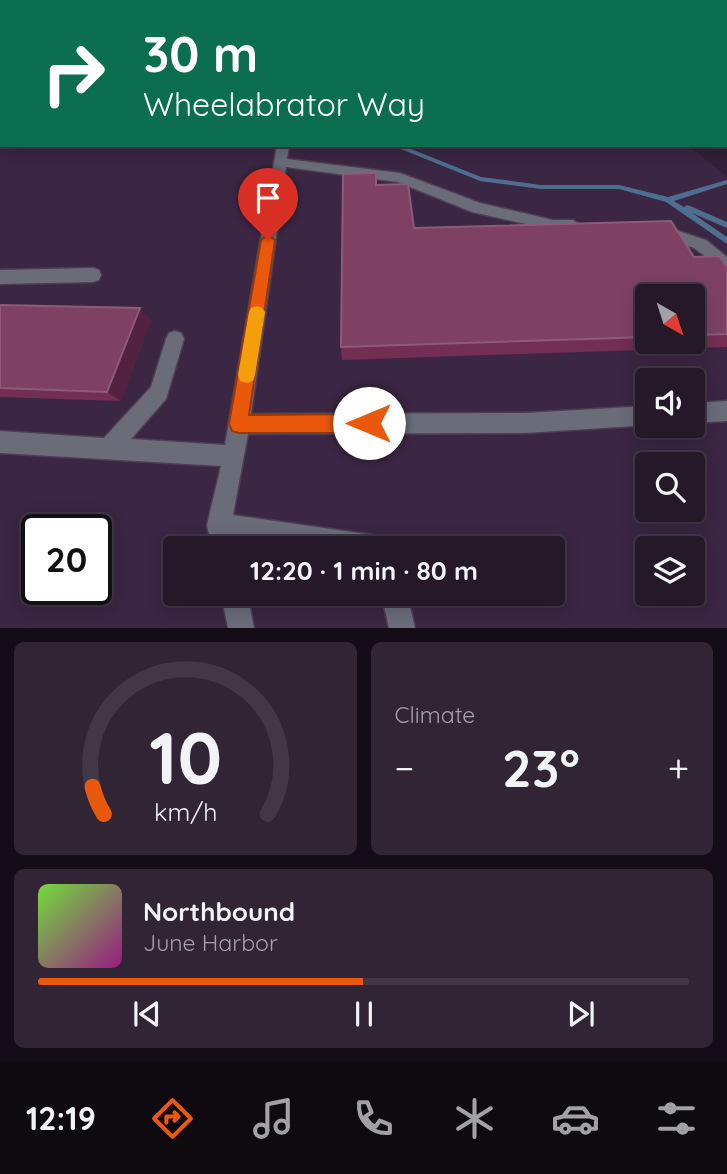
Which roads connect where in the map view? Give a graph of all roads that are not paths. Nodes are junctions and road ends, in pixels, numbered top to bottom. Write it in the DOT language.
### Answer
graph roads {
  1 [pos="282,154"];
  2 [pos="591,226"];
  3 [pos="642,228"];
  4 [pos="727,266"];
  5 [pos="93,275"];
  6 [pos="0,277"];
  7 [pos="175,339"];
  8 [pos="727,411"];
  9 [pos="705,412"];
  10 [pos="635,417"];
  11 [pos="239,424"];
  12 [pos="0,442"];
  13 [pos="108,448"];
  14 [pos="234,456"];
  15 [pos="222,536"];
  16 [pos="236,606"];
  17 [pos="397,606"];
  18 [pos="241,628"];
  19 [pos="402,628"];
  1 -- 2 [label="street"];
  1 -- 11 [label="street"];
  3 -- 4 [label="street"];
  5 -- 6 [label="street"];
  7 -- 13 [label="street"];
  8 -- 9 [label="street"];
  10 -- 11 [label="street"];
  11 -- 14 [label="street"];
  12 -- 13 [label="street"];
  13 -- 14 [label="street"];
  14 -- 15 [label="street"];
  16 -- 18 [label="street"];
  17 -- 19 [label="street"];
}
